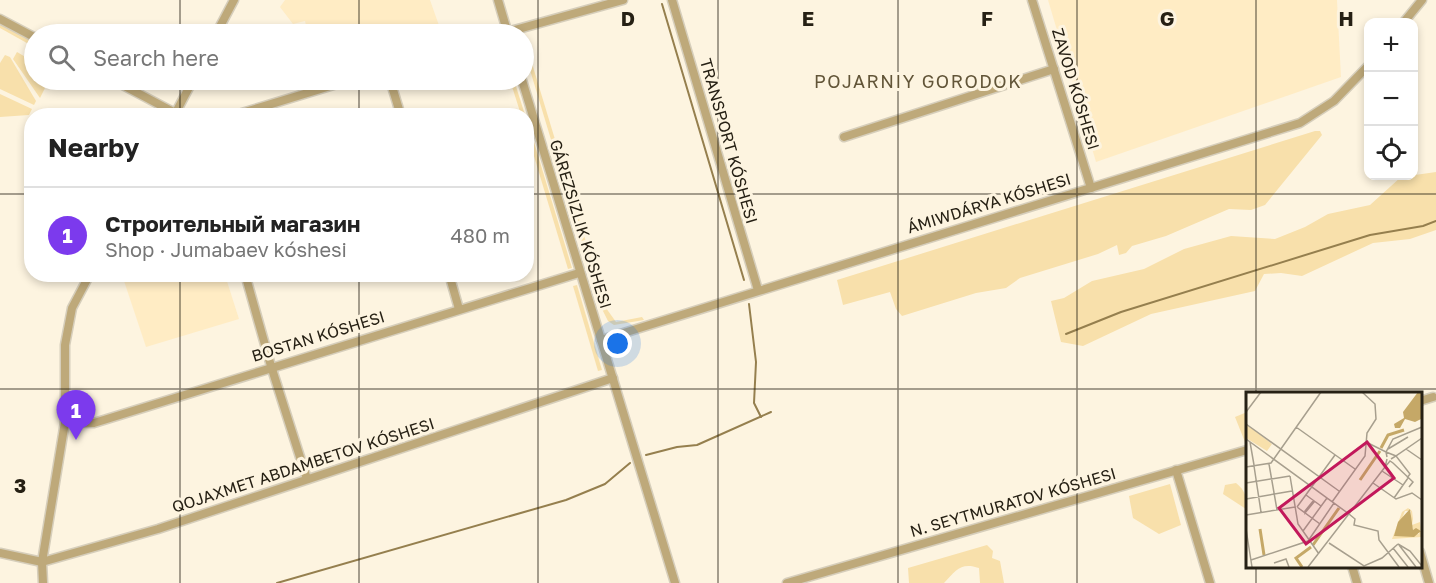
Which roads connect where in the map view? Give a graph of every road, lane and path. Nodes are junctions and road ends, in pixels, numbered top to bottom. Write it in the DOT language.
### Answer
graph roads {
  1 [pos="234,0"];
  2 [pos="498,0"];
  3 [pos="623,0"];
  4 [pos="672,0"];
  5 [pos="1032,0"];
  6 [pos="1422,0"];
  7 [pos="1407,18"];
  8 [pos="0,19"];
  9 [pos="221,24"];
  10 [pos="503,24"];
  11 [pos="534,26"];
  12 [pos="24,32"];
  13 [pos="1054,69"];
  14 [pos="1364,70"];
  15 [pos="131,90"];
  16 [pos="188,90"];
  17 [pos="317,90"];
  18 [pos="393,90"];
  19 [pos="525,90"];
  20 [pos="164,108"];
  21 [pos="180,108"];
  22 [pos="258,108"];
  23 [pos="399,108"];
  24 [pos="530,108"];
  25 [pos="534,121"];
  26 [pos="844,137"];
  27 [pos="1091,188"];
  28 [pos="579,273"];
  29 [pos="86,282"];
  30 [pos="247,282"];
  31 [pos="451,282"];
  32 [pos="758,290"];
  33 [pos="459,309"];
  34 [pos="601,340"];
  35 [pos="271,366"];
  36 [pos="613,378"];
  37 [pos="65,422"];
  38 [pos="1246,450"];
  39 [pos="1176,470"];
  40 [pos="308,479"];
  41 [pos="0,553"];
  42 [pos="1421,558"];
  43 [pos="42,562"];
  44 [pos="1352,568"];
  45 [pos="43,583"];
  46 [pos="675,583"];
  47 [pos="787,583"];
  48 [pos="1210,583"];
  49 [pos="1357,583"];
  50 [pos="1429,583"];
  1 -- 9 [label="street"];
  2 -- 10 [label="street"];
  3 -- 11 [label="street"];
  4 -- 32 [label="street, TRANSPORT KÓSHESI"];
  5 -- 13 [label="street, ZAVOD KÓSHESI"];
  6 -- 7 [label="street"];
  8 -- 12 [label="street"];
  13 -- 26 [label="street"];
  13 -- 27 [label="street, ZAVOD KÓSHESI"];
  14 -- 27 [label="street, ÁMIWDÁRYA KÓSHESI"];
  15 -- 20 [label="street"];
  16 -- 21 [label="street"];
  17 -- 22 [label="street"];
  18 -- 23 [label="street"];
  19 -- 24 [label="street, GÁREZSIZLIK KÓSHESI"];
  25 -- 28 [label="street, GÁREZSIZLIK KÓSHESI"];
  27 -- 32 [label="street, ÁMIWDÁRYA KÓSHESI"];
  28 -- 33 [label="street, BOSTAN KÓSHESI"];
  28 -- 34 [label="street, GÁREZSIZLIK KÓSHESI"];
  29 -- 37 [label="street"];
  30 -- 35 [label="street"];
  31 -- 33 [label="street"];
  32 -- 34 [label="street, ÁMIWDÁRYA KÓSHESI"];
  33 -- 35 [label="street, BOSTAN KÓSHESI"];
  34 -- 36 [label="street, GÁREZSIZLIK KÓSHESI"];
  35 -- 37 [label="street, BOSTAN KÓSHESI"];
  35 -- 40 [label="street"];
  36 -- 40 [label="street, QOJAXMET ABDAMBETOV KÓSHESI"];
  36 -- 46 [label="street, GÁREZSIZLIK KÓSHESI"];
  37 -- 43 [label="street"];
  38 -- 39 [label="street, N. SEYTMURATOV KÓSHESI"];
  39 -- 47 [label="street, N. SEYTMURATOV KÓSHESI"];
  39 -- 48 [label="street"];
  40 -- 43 [label="street, QOJAXMET ABDAMBETOV KÓSHESI"];
  41 -- 43 [label="street, QOJAXMET ABDAMBETOV KÓSHESI"];
  42 -- 50 [label="street"];
  43 -- 45 [label="street"];
  44 -- 49 [label="street"];
}
